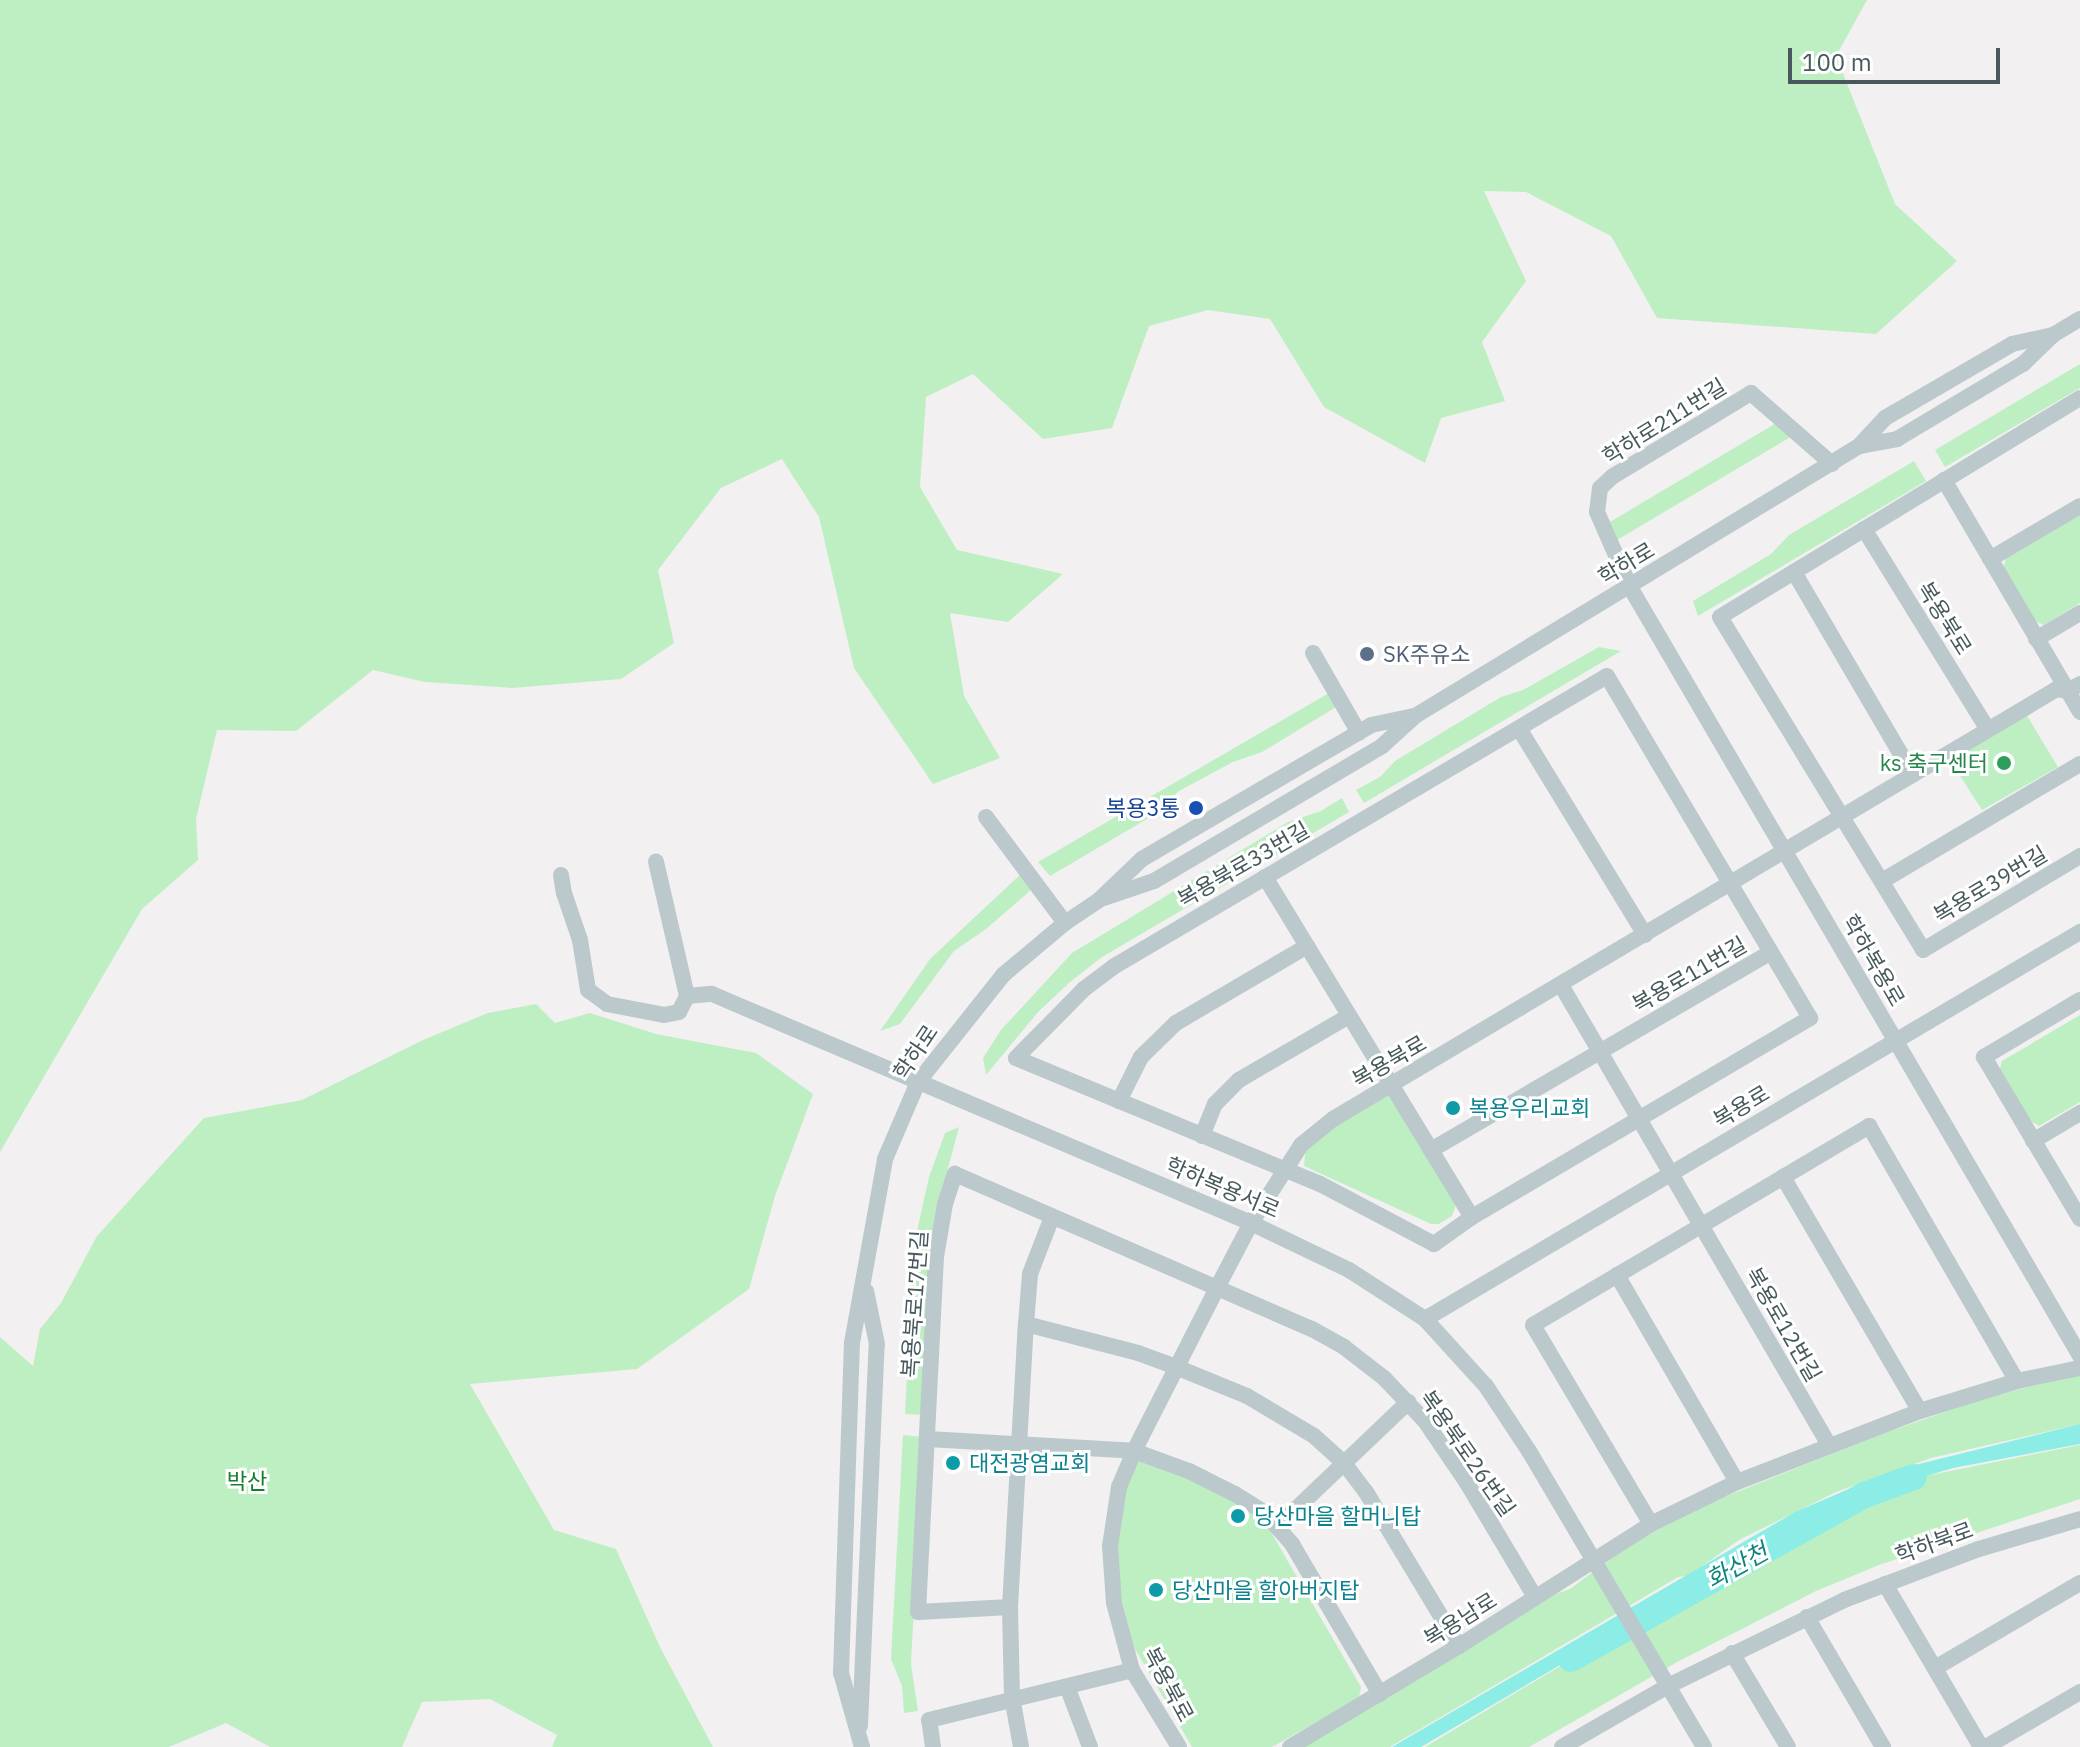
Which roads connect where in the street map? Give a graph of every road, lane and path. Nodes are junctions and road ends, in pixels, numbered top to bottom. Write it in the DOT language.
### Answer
graph roads {
  1 [pos="2080,319"];
  2 [pos="2053,335"];
  3 [pos="2080,398"];
  4 [pos="1859,446"];
  5 [pos="1832,464"];
  6 [pos="1944,480"];
  7 [pos="2080,506"];
  8 [pos="1864,529"];
  9 [pos="1990,559"];
  10 [pos="1794,572"];
  11 [pos="1630,587"];
  12 [pos="2080,613"];
  13 [pos="2036,639"];
  14 [pos="1313,653"];
  15 [pos="2074,688"];
  16 [pos="2080,712"];
  17 [pos="1415,716"];
  18 [pos="1520,730"];
  19 [pos="1988,730"];
  20 [pos="1359,733"];
  21 [pos="2080,764"];
  22 [pos="1913,775"];
  23 [pos="1843,816"];
  24 [pos="986,817"];
  25 [pos="1785,851"];
  26 [pos="2080,856"];
  27 [pos="656,862"];
  28 [pos="561,875"];
  29 [pos="1265,877"];
  30 [pos="1882,881"];
  31 [pos="1730,884"];
  32 [pos="1099,900"];
  33 [pos="1065,923"];
  34 [pos="2080,932"];
  35 [pos="1645,935"];
  36 [pos="1307,946"];
  37 [pos="1771,952"];
  38 [pos="1561,985"];
  39 [pos="687,996"];
  40 [pos="2080,1000"];
  41 [pos="1349,1016"];
  42 [pos="1896,1041"];
  43 [pos="1600,1052"];
  44 [pos="918,1082"];
  45 [pos="1392,1086"];
  46 [pos="1119,1101"];
  47 [pos="2080,1113"];
  48 [pos="1639,1119"];
  49 [pos="1202,1136"];
  50 [pos="2033,1141"];
  51 [pos="1431,1150"];
  52 [pos="1285,1171"];
  53 [pos="1671,1174"];
  54 [pos="1783,1177"];
  55 [pos="1052,1217"];
  56 [pos="1472,1217"];
  57 [pos="2080,1218"];
  58 [pos="1251,1223"];
  59 [pos="1701,1225"];
  60 [pos="1617,1275"];
  61 [pos="865,1285"];
  62 [pos="1217,1288"];
  63 [pos="1425,1319"];
  64 [pos="1026,1324"];
  65 [pos="2080,1356"];
  66 [pos="1176,1367"];
  67 [pos="2080,1368"];
  68 [pos="2017,1381"];
  69 [pos="1408,1402"];
  70 [pos="1920,1411"];
  71 [pos="928,1439"];
  72 [pos="1019,1444"];
  73 [pos="1829,1445"];
  74 [pos="1134,1451"];
  75 [pos="1344,1463"];
  76 [pos="1737,1482"];
  77 [pos="2080,1519"];
  78 [pos="1651,1524"];
  79 [pos="1278,1526"];
  80 [pos="1596,1566"];
  81 [pos="2080,1583"];
  82 [pos="1885,1584"];
  83 [pos="1535,1597"];
  84 [pos="1010,1607"];
  85 [pos="1807,1617"];
  86 [pos="1459,1646"];
  87 [pos="1732,1653"];
  88 [pos="1935,1668"];
  89 [pos="1132,1670"];
  90 [pos="1668,1686"];
  91 [pos="1068,1689"];
  92 [pos="2080,1692"];
  93 [pos="1380,1694"];
  94 [pos="1012,1697"];
  95 [pos="861,1741"];
  96 [pos="933,1747"];
  97 [pos="1021,1747"];
  98 [pos="1090,1747"];
  99 [pos="1179,1747"];
  100 [pos="1290,1747"];
  101 [pos="1563,1747"];
  102 [pos="1704,1747"];
  103 [pos="1788,1747"];
  104 [pos="1883,1747"];
  105 [pos="1983,1747"];
  1 -- 2 [label="street, 학하로"];
  2 -- 4 [label="street, 학하로"];
  2 -- 4 [label="street, 학하로"];
  3 -- 6 [label="street"];
  4 -- 5 [label="street, 학하로"];
  5 -- 11 [label="street, 학하로"];
  5 -- 11 [label="street, 학하로211번길"];
  6 -- 8 [label="street"];
  6 -- 9 [label="street"];
  7 -- 9 [label="street"];
  8 -- 10 [label="street"];
  8 -- 19 [label="street, 복용북로"];
  9 -- 13 [label="street"];
  10 -- 22 [label="street"];
  10 -- 23 [label="street"];
  11 -- 17 [label="street, 학하로"];
  11 -- 25 [label="street, 학하복용로"];
  12 -- 13 [label="street"];
  13 -- 15 [label="street"];
  14 -- 20 [label="street"];
  15 -- 16 [label="street"];
  15 -- 19 [label="street, 복용북로"];
  17 -- 20 [label="street, 학하로"];
  17 -- 32 [label="street, 학하로"];
  18 -- 29 [label="street, 복용북로33번길"];
  18 -- 31 [label="street, 복용북로33번길"];
  18 -- 35 [label="street"];
  19 -- 22 [label="street, 복용북로"];
  20 -- 32 [label="street, 학하로"];
  21 -- 30 [label="street"];
  22 -- 23 [label="street, 복용북로"];
  23 -- 25 [label="street, 복용북로"];
  23 -- 30 [label="street"];
  24 -- 33 [label="street"];
  25 -- 31 [label="street, 복용북로"];
  25 -- 42 [label="street, 학하복용로"];
  26 -- 30 [label="street, 복용로39번길"];
  27 -- 39 [label="street"];
  28 -- 39 [label="street"];
  29 -- 36 [label="street"];
  29 -- 46 [label="street, 복용북로33번길"];
  31 -- 35 [label="street, 복용북로"];
  31 -- 37 [label="street"];
  32 -- 33 [label="street, 학하로"];
  33 -- 44 [label="street, 학하로"];
  34 -- 42 [label="street, 복용로"];
  35 -- 38 [label="street, 복용북로"];
  36 -- 41 [label="street"];
  36 -- 46 [label="street"];
  37 -- 43 [label="street, 복용로11번길"];
  37 -- 48 [label="street, 복용로11번길"];
  38 -- 43 [label="street"];
  38 -- 45 [label="street, 복용북로"];
  39 -- 44 [label="street, 학하복용서로"];
  40 -- 50 [label="street"];
  41 -- 45 [label="street"];
  41 -- 49 [label="street"];
  42 -- 53 [label="street, 복용로"];
  42 -- 65 [label="street, 학하복용로"];
  43 -- 48 [label="street"];
  43 -- 51 [label="street, 복용로11번길"];
  44 -- 58 [label="street, 학하복용서로"];
  44 -- 61 [label="street, 학하로"];
  45 -- 51 [label="street"];
  45 -- 52 [label="street, 복용북로"];
  46 -- 49 [label="street, 복용북로33번길"];
  47 -- 50 [label="street"];
  48 -- 53 [label="street"];
  48 -- 56 [label="street, 복용로11번길"];
  49 -- 52 [label="street, 복용북로33번길"];
  50 -- 57 [label="street"];
  51 -- 56 [label="street"];
  52 -- 56 [label="street, 복용북로33번길"];
  52 -- 58 [label="street, 복용북로"];
  53 -- 59 [label="street, 복용로12번길"];
  53 -- 63 [label="street, 복용로"];
  54 -- 59 [label="street"];
  54 -- 68 [label="street"];
  54 -- 70 [label="street"];
  55 -- 62 [label="street"];
  55 -- 64 [label="street"];
  55 -- 71 [label="street, 복용북로17번길"];
  58 -- 62 [label="street, 복용북로"];
  58 -- 63 [label="street, 학하복용서로"];
  59 -- 60 [label="street"];
  59 -- 73 [label="street, 복용로12번길"];
  60 -- 76 [label="street"];
  60 -- 78 [label="street"];
  61 -- 95 [label="street, 학하로"];
  61 -- 95 [label="street, 학하로"];
  62 -- 66 [label="street, 복용북로"];
  62 -- 69 [label="street, 복용북로26번길"];
  63 -- 80 [label="street, 학하복용서로"];
  64 -- 66 [label="street"];
  64 -- 72 [label="street"];
  66 -- 74 [label="street, 복용북로"];
  66 -- 75 [label="street"];
  67 -- 68 [label="street, 복용남로"];
  68 -- 70 [label="street, 복용남로"];
  69 -- 75 [label="street"];
  69 -- 83 [label="street, 복용북로26번길"];
  70 -- 73 [label="street, 복용남로"];
  71 -- 72 [label="street"];
  71 -- 84 [label="street, 복용북로17번길"];
  72 -- 74 [label="street"];
  72 -- 84 [label="street"];
  73 -- 76 [label="street, 복용남로"];
  74 -- 79 [label="street"];
  74 -- 89 [label="street, 복용북로"];
  75 -- 79 [label="street"];
  75 -- 86 [label="street"];
  76 -- 78 [label="street, 복용남로"];
  77 -- 82 [label="street, 학하북로"];
  78 -- 80 [label="street, 복용남로"];
  79 -- 93 [label="street"];
  80 -- 83 [label="street, 복용남로"];
  80 -- 90 [label="street, 학하복용서로"];
  81 -- 88 [label="street"];
  82 -- 85 [label="street, 학하북로"];
  82 -- 88 [label="street"];
  83 -- 86 [label="street, 복용남로"];
  84 -- 94 [label="street"];
  85 -- 87 [label="street, 학하북로"];
  85 -- 104 [label="street"];
  86 -- 93 [label="street, 복용남로"];
  87 -- 90 [label="street, 학하북로"];
  87 -- 103 [label="street"];
  88 -- 105 [label="street"];
  89 -- 91 [label="street"];
  89 -- 99 [label="street, 복용북로"];
  90 -- 101 [label="street, 학하북로"];
  90 -- 102 [label="street"];
  91 -- 94 [label="street"];
  91 -- 98 [label="street"];
  92 -- 105 [label="street"];
  93 -- 100 [label="street, 복용남로"];
  94 -- 96 [label="street"];
  94 -- 97 [label="street"];
}
